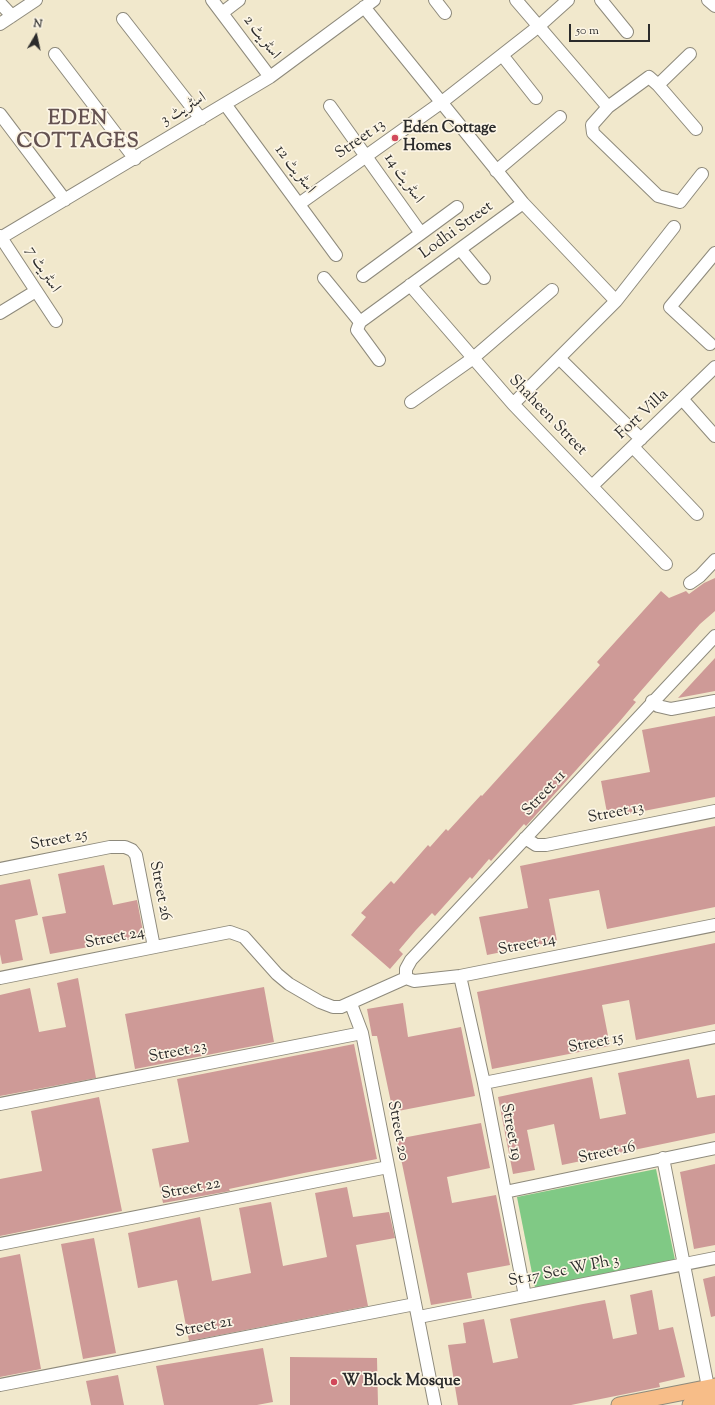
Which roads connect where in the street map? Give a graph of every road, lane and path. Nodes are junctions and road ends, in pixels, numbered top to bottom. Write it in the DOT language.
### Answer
graph roads {
  1 [pos="36,0"];
  2 [pos="212,0"];
  3 [pos="239,0"];
  4 [pos="374,0"];
  5 [pos="435,0"];
  6 [pos="516,0"];
  7 [pos="568,0"];
  8 [pos="601,0"];
  9 [pos="708,0"];
  10 [pos="0,3"];
  11 [pos="715,6"];
  12 [pos="364,7"];
  13 [pos="222,13"];
  14 [pos="445,13"];
  15 [pos="12,16"];
  16 [pos="123,19"];
  17 [pos="0,24"];
  18 [pos="539,26"];
  19 [pos="627,32"];
  20 [pos="55,54"];
  21 [pos="690,54"];
  22 [pos="502,55"];
  23 [pos="274,74"];
  24 [pos="658,85"];
  25 [pos="536,98"];
  26 [pos="442,102"];
  27 [pos="225,104"];
  28 [pos="330,106"];
  29 [pos="608,107"];
  30 [pos="0,114"];
  31 [pos="560,117"];
  32 [pos="201,119"];
  33 [pos="696,129"];
  34 [pos="367,156"];
  35 [pos="135,159"];
  36 [pos="496,171"];
  37 [pos="702,174"];
  38 [pos="65,200"];
  39 [pos="523,203"];
  40 [pos="299,204"];
  41 [pos="457,206"];
  42 [pos="674,227"];
  43 [pos="420,232"];
  44 [pos="1,237"];
  45 [pos="460,249"];
  46 [pos="715,253"];
  47 [pos="336,255"];
  48 [pos="363,276"];
  49 [pos="324,278"];
  50 [pos="484,278"];
  51 [pos="410,285"];
  52 [pos="552,290"];
  53 [pos="36,291"];
  54 [pos="616,301"];
  55 [pos="0,313"];
  56 [pos="56,321"];
  57 [pos="360,322"];
  58 [pos="710,344"];
  59 [pos="559,358"];
  60 [pos="472,359"];
  61 [pos="379,360"];
  62 [pos="715,367"];
  63 [pos="683,400"];
  64 [pos="411,402"];
  65 [pos="513,404"];
  66 [pos="715,436"];
  67 [pos="637,443"];
  68 [pos="592,486"];
  69 [pos="697,514"];
  70 [pos="715,560"];
  71 [pos="666,564"];
  72 [pos="690,583"];
  73 [pos="715,636"];
  74 [pos="652,701"];
  75 [pos="715,701"];
  76 [pos="715,811"];
  77 [pos="525,838"];
  78 [pos="125,847"];
  79 [pos="0,869"];
  80 [pos="715,925"];
  81 [pos="154,947"];
  82 [pos="460,976"];
  83 [pos="0,978"];
  84 [pos="406,978"];
  85 [pos="351,1004"];
  86 [pos="362,1032"];
  87 [pos="715,1037"];
  88 [pos="484,1083"];
  89 [pos="0,1104"];
  90 [pos="715,1148"];
  91 [pos="663,1158"];
  92 [pos="388,1167"];
  93 [pos="505,1192"];
  94 [pos="0,1244"];
  95 [pos="715,1258"];
  96 [pos="684,1264"];
  97 [pos="525,1296"];
  98 [pos="415,1304"];
  99 [pos="419,1317"];
  100 [pos="0,1385"];
  101 [pos="712,1396"];
  102 [pos="435,1405"];
  103 [pos="619,1405"];
  104 [pos="690,1405"];
  1 -- 15 [label="street"];
  2 -- 13 [label="street, اسٹریٹ 2"];
  3 -- 13 [label="street"];
  4 -- 12 [label="street, اسٹریٹ 3"];
  5 -- 14 [label="street"];
  6 -- 18 [label="street"];
  7 -- 18 [label="street, Street 13"];
  8 -- 19 [label="street"];
  9 -- 11 [label="street"];
  10 -- 15 [label="street"];
  12 -- 23 [label="street, اسٹریٹ 3"];
  12 -- 26 [label="street"];
  13 -- 23 [label="street, اسٹریٹ 2"];
  15 -- 17 [label="street"];
  16 -- 32 [label="street"];
  18 -- 22 [label="street, Street 13"];
  18 -- 29 [label="street"];
  20 -- 35 [label="street"];
  21 -- 24 [label="street"];
  22 -- 25 [label="street"];
  22 -- 26 [label="street, Street 13"];
  23 -- 27 [label="street, اسٹریٹ 3"];
  24 -- 29 [label="street"];
  24 -- 33 [label="street"];
  26 -- 34 [label="street, Street 13"];
  26 -- 36 [label="street"];
  27 -- 32 [label="street, اسٹریٹ 3"];
  27 -- 40 [label="street, اسٹریٹ 12"];
  28 -- 34 [label="street, اسٹریٹ 14"];
  29 -- 37 [label="street"];
  30 -- 38 [label="street"];
  31 -- 36 [label="street"];
  32 -- 35 [label="street, اسٹریٹ 3"];
  34 -- 40 [label="street, Street 13"];
  34 -- 43 [label="street, اسٹریٹ 14"];
  35 -- 38 [label="street, اسٹریٹ 3"];
  36 -- 39 [label="street"];
  38 -- 44 [label="street, اسٹریٹ 3"];
  39 -- 45 [label="street, Lodhi Street"];
  39 -- 54 [label="street"];
  40 -- 47 [label="street, اسٹریٹ 12"];
  41 -- 43 [label="street"];
  42 -- 54 [label="street"];
  43 -- 48 [label="street"];
  44 -- 53 [label="street, اسٹریٹ 7"];
  45 -- 50 [label="street"];
  45 -- 51 [label="street, Lodhi Street"];
  46 -- 58 [label="street"];
  49 -- 57 [label="street"];
  51 -- 57 [label="street, Lodhi Street"];
  51 -- 60 [label="street, Shaheen Street"];
  52 -- 60 [label="street"];
  53 -- 55 [label="street"];
  53 -- 56 [label="street, اسٹریٹ 7"];
  54 -- 59 [label="street"];
  57 -- 61 [label="street"];
  59 -- 65 [label="street"];
  59 -- 67 [label="street"];
  60 -- 64 [label="street"];
  60 -- 65 [label="street, Shaheen Street"];
  62 -- 63 [label="street, Fort Villa"];
  63 -- 66 [label="street"];
  63 -- 67 [label="street, Fort Villa"];
  65 -- 68 [label="street, Shaheen Street"];
  67 -- 68 [label="street, Fort Villa"];
  67 -- 69 [label="street"];
  68 -- 71 [label="street, Shaheen Street"];
  70 -- 72 [label="street"];
  73 -- 74 [label="street, Street 11"];
  74 -- 75 [label="street"];
  74 -- 77 [label="street, Street 11"];
  76 -- 77 [label="street, Street 13"];
  77 -- 84 [label="street, Street 11"];
  78 -- 79 [label="street, Street 25"];
  78 -- 81 [label="street, Street 26"];
  80 -- 82 [label="street, Street 14"];
  81 -- 83 [label="street, Street 24"];
  81 -- 85 [label="street, Street 24"];
  82 -- 84 [label="street, Street 14"];
  82 -- 88 [label="street, Street 19"];
  84 -- 85 [label="street"];
  85 -- 86 [label="street, Street 20"];
  86 -- 89 [label="street, Street 23"];
  86 -- 92 [label="street, Street 20"];
  87 -- 88 [label="street, Street 15"];
  88 -- 93 [label="street, Street 19"];
  90 -- 91 [label="street, Street 16"];
  91 -- 93 [label="street, Street 16"];
  91 -- 96 [label="street"];
  92 -- 94 [label="street, Street 22"];
  92 -- 98 [label="street, Street 20"];
  93 -- 97 [label="street, Street 19"];
  95 -- 96 [label="street, St 17 Sec W Ph 3"];
  96 -- 97 [label="street, St 17 Sec W Ph 3"];
  96 -- 101 [label="street"];
  97 -- 99 [label="street, St 17 Sec W Ph 3"];
  98 -- 99 [label="street, Street 20"];
  98 -- 100 [label="street, Street 21"];
  99 -- 102 [label="street, Street 20"];
  101 -- 103 [label="main road"];
  101 -- 104 [label="main road"];
}
